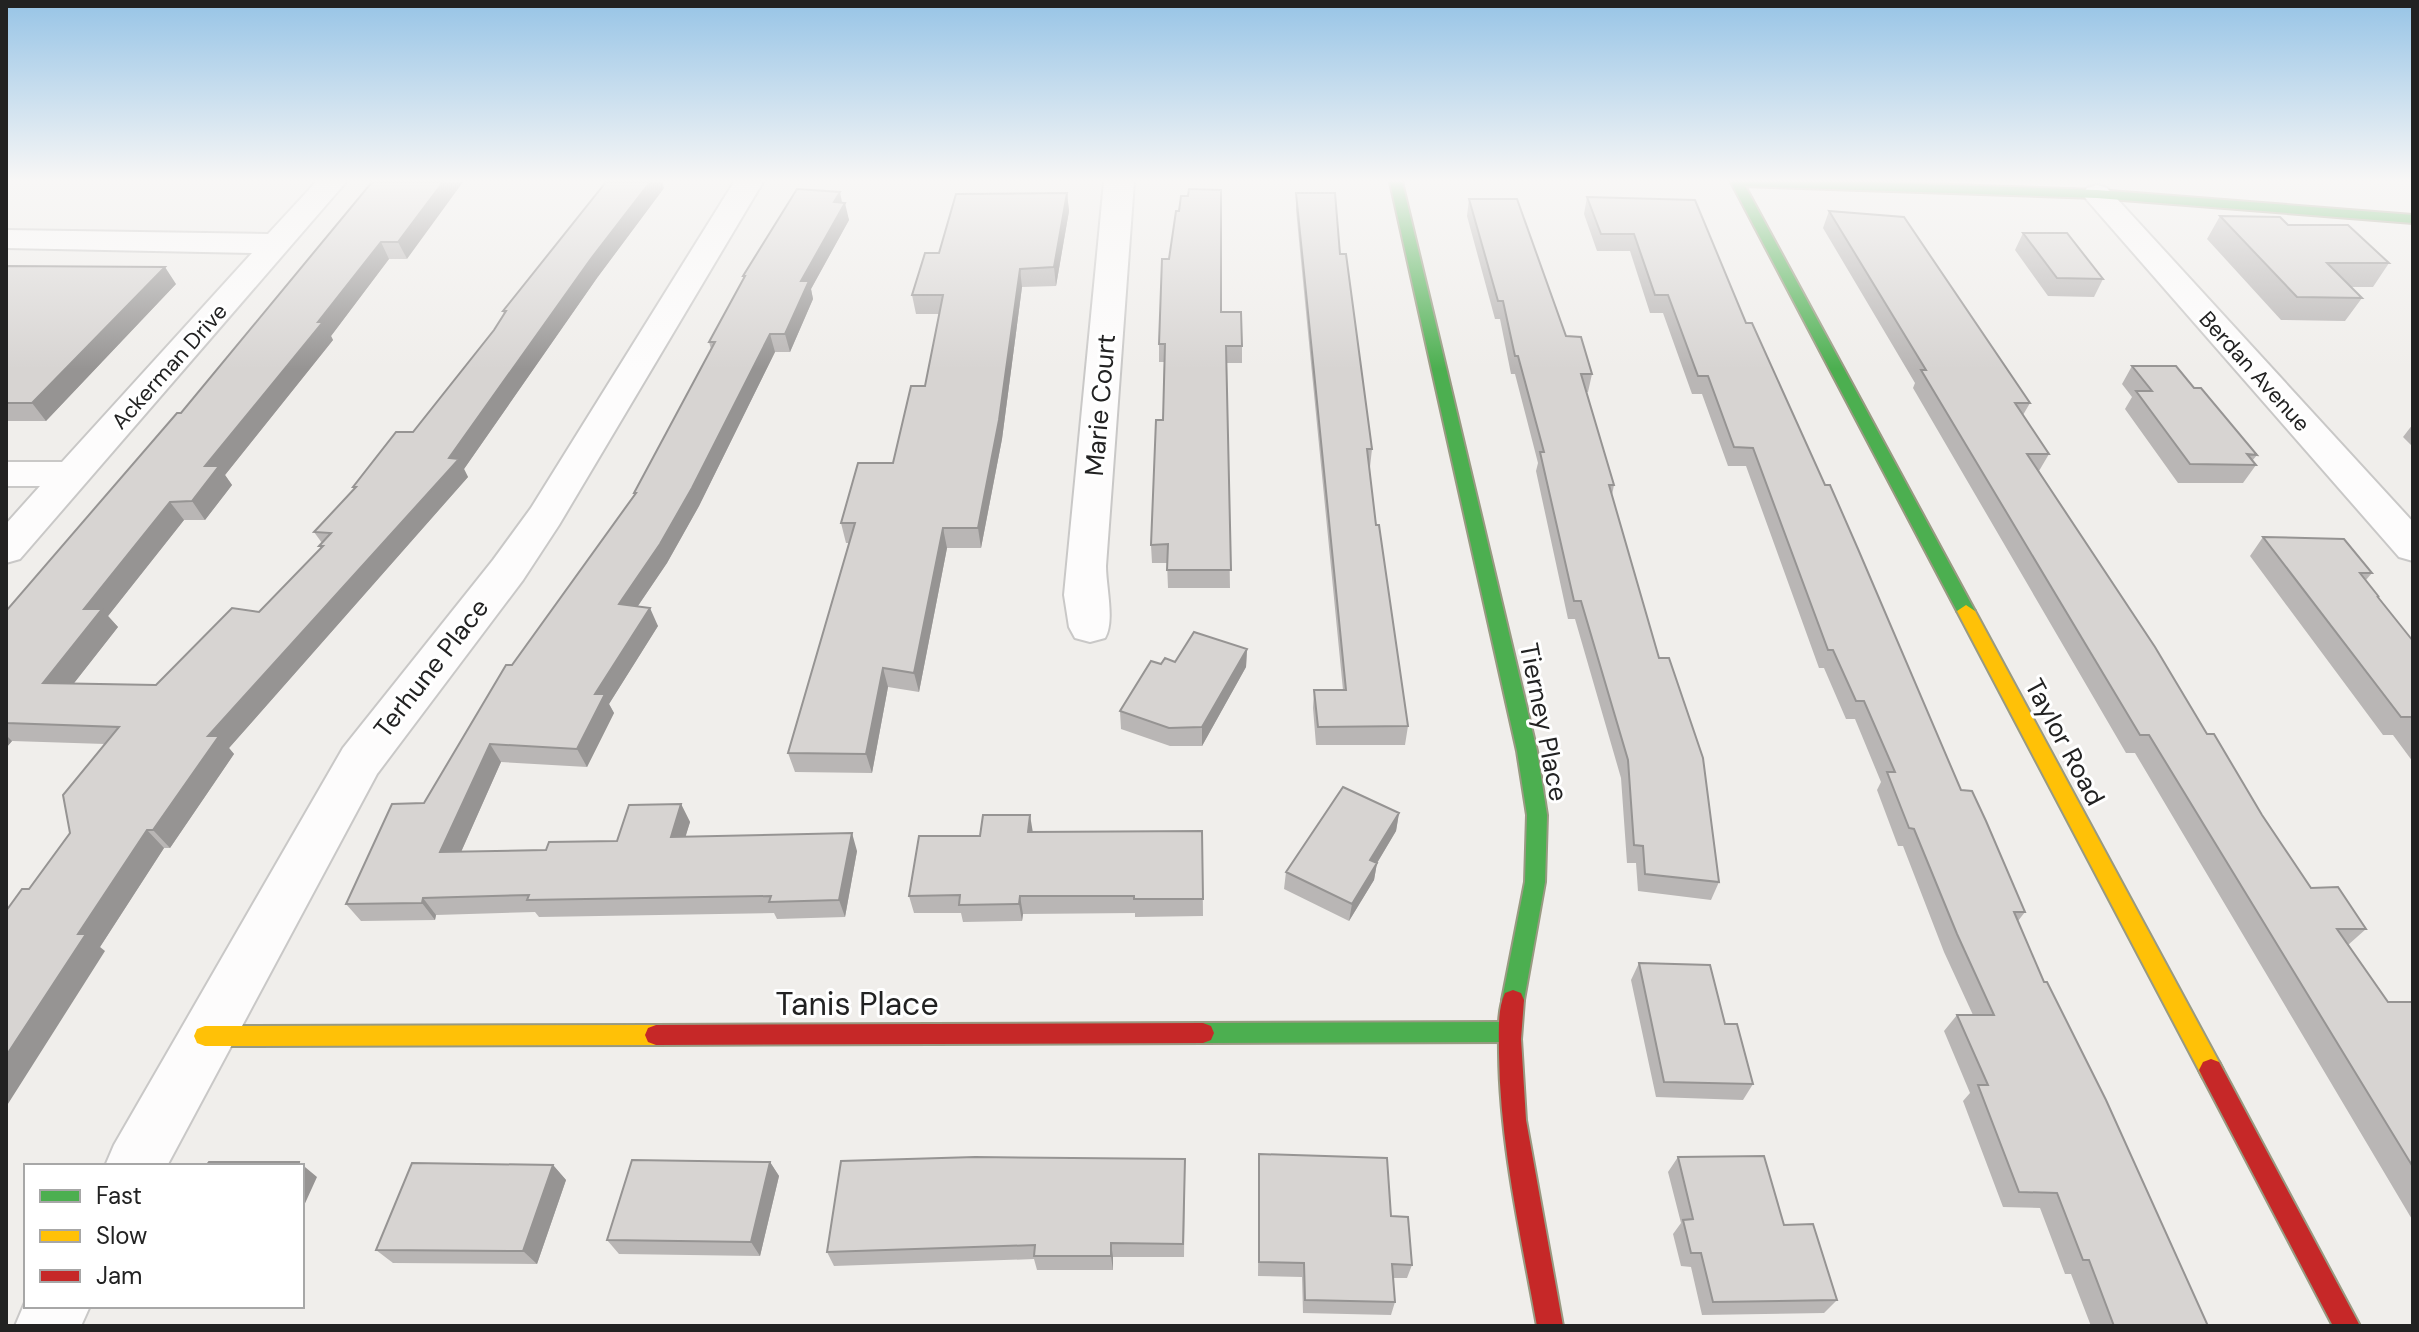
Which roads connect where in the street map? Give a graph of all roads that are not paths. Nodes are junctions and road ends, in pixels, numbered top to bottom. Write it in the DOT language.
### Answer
graph roads {
  1 [pos="278,244"];
  2 [pos="711,244"];
  3 [pos="1114,244"];
  4 [pos="1410,244"];
  5 [pos="1770,244"];
  6 [pos="2143,244"];
  7 [pos="6,474"];
  8 [pos="73,474"];
  9 [pos="2407,535"];
  10 [pos="6,549"];
  11 [pos="1090,627"];
  12 [pos="1509,1032"];
  13 [pos="205,1036"];
  14 [pos="136,1164"];
  15 [pos="57,1308"];
  16 [pos="47,1326"];
  17 [pos="1550,1326"];
  18 [pos="2347,1326"];
  1 -- 8 [label="street, Ackerman Drive"];
  2 -- 13 [label="street, Terhune Place"];
  3 -- 11 [label="street, Marie Court"];
  4 -- 12 [label="street, Tierney Place"];
  5 -- 18 [label="street, Taylor Road"];
  6 -- 9 [label="street, Berdan Avenue"];
  7 -- 8 [label="street"];
  8 -- 10 [label="street, Ackerman Drive"];
  12 -- 13 [label="street, Tanis Place"];
  12 -- 17 [label="street, Tierney Place"];
  13 -- 14 [label="street, Terhune Place"];
  15 -- 16 [label="street"];
}
